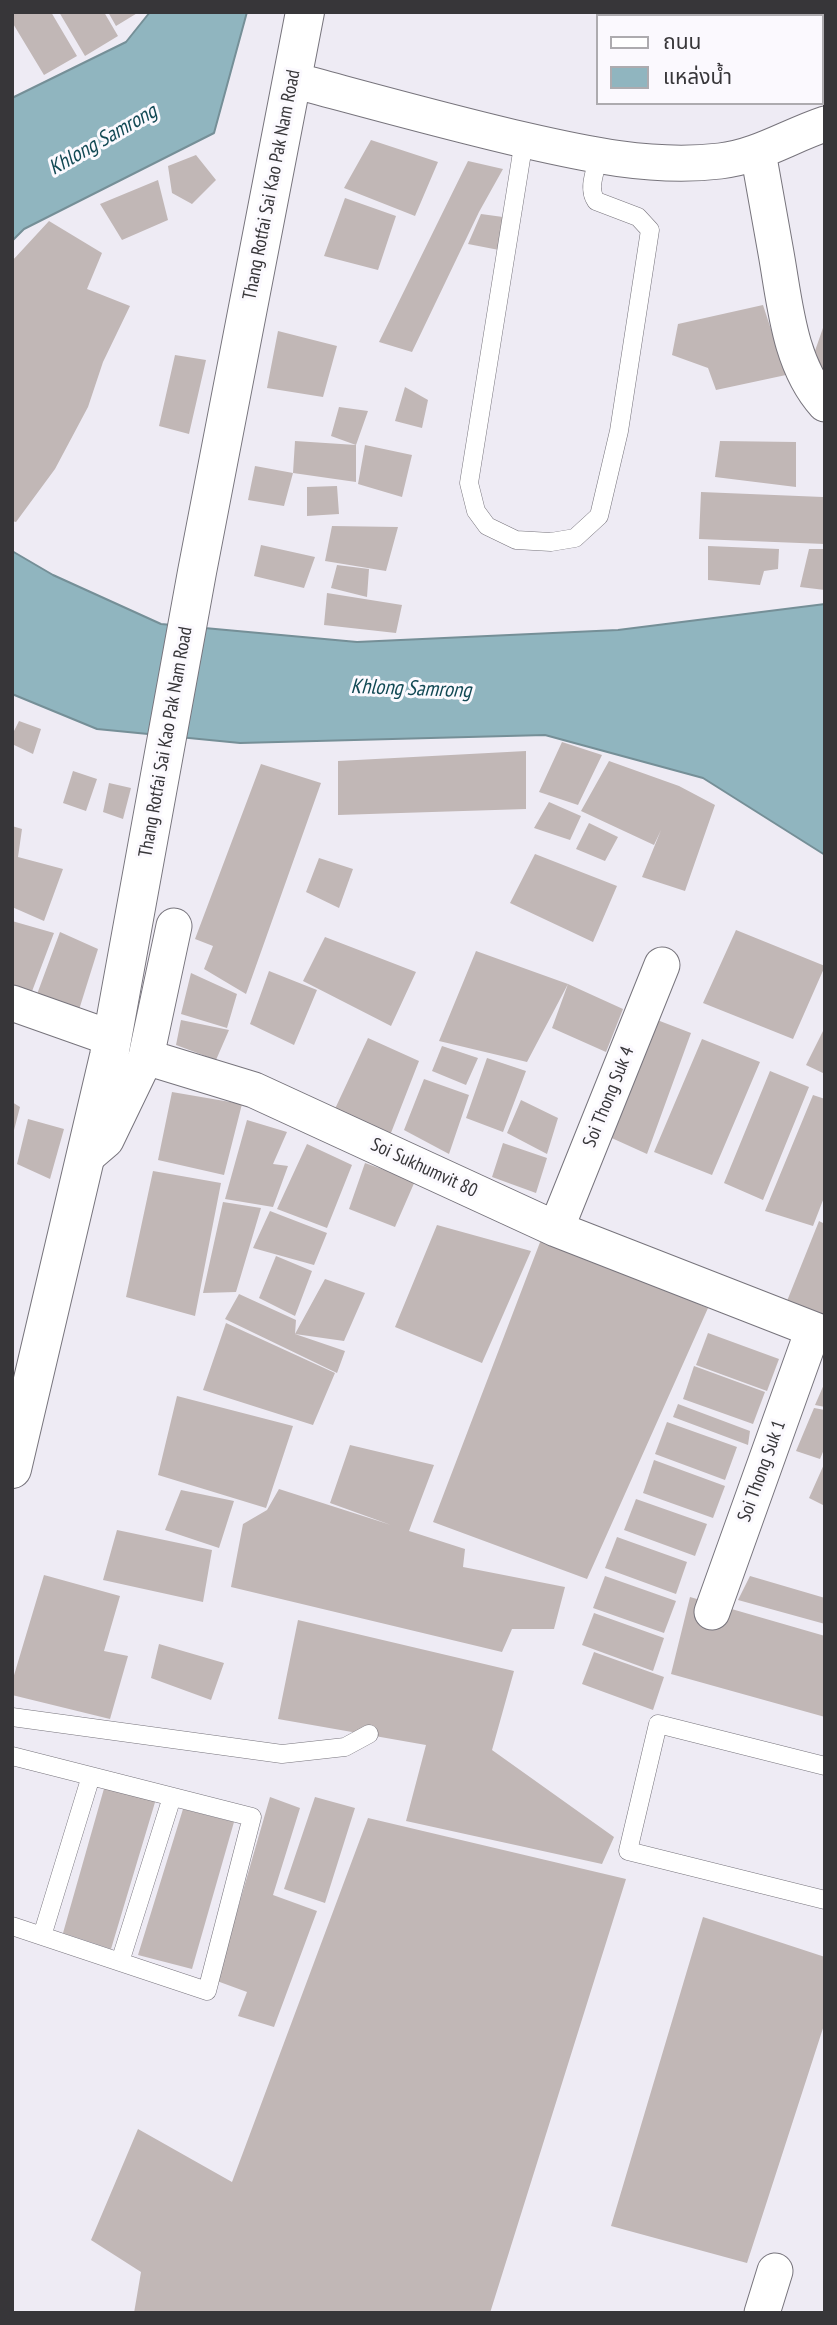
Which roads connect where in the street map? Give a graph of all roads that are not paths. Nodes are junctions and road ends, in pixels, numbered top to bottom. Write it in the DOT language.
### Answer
graph roads {
  1 [pos="305,12"];
  2 [pos="293,80"];
  3 [pos="825,124"];
  4 [pos="524,139"];
  5 [pos="758,152"];
  6 [pos="599,155"];
  7 [pos="825,404"];
  8 [pos="174,926"];
  9 [pos="663,965"];
  10 [pos="12,1003"];
  11 [pos="111,1038"];
  12 [pos="146,1057"];
  13 [pos="85,1158"];
  14 [pos="555,1229"];
  15 [pos="819,1332"];
  16 [pos="12,1469"];
  17 [pos="712,1612"];
  18 [pos="12,1717"];
  19 [pos="369,1734"];
  20 [pos="12,1756"];
  21 [pos="825,1766"];
  22 [pos="91,1776"];
  23 [pos="172,1797"];
  24 [pos="825,1900"];
  25 [pos="12,1926"];
  26 [pos="42,1936"];
  27 [pos="120,1962"];
  28 [pos="775,2271"];
  29 [pos="762,2313"];
  1 -- 2 [label="main road, Thang Rotfai Sai Kao Pak Nam Road"];
  2 -- 4 [label="street"];
  2 -- 11 [label="main road, Thang Rotfai Sai Kao Pak Nam Road"];
  3 -- 5 [label="street"];
  4 -- 6 [label="street"];
  4 -- 6 [label="lane"];
  5 -- 6 [label="street"];
  5 -- 7 [label="street"];
  8 -- 12 [label="street"];
  9 -- 14 [label="street, Soi Thong Suk 4"];
  10 -- 11 [label="street"];
  11 -- 13 [label="main road, Thang Rotfai Sai Kao Pak Nam Road"];
  12 -- 13 [label="street"];
  12 -- 14 [label="street, Soi Sukhumvit 80"];
  13 -- 16 [label="main road, Thang Rotfai Sai Kao Pak Nam Road"];
  14 -- 15 [label="street, Soi Sukhumvit 80"];
  15 -- 17 [label="street, Soi Thong Suk 1"];
  18 -- 19 [label="lane"];
  20 -- 22 [label="lane"];
  21 -- 24 [label="lane"];
  22 -- 23 [label="lane"];
  22 -- 26 [label="lane"];
  23 -- 27 [label="lane"];
  23 -- 27 [label="lane"];
  25 -- 26 [label="lane"];
  26 -- 27 [label="lane"];
  28 -- 29 [label="street"];
}
